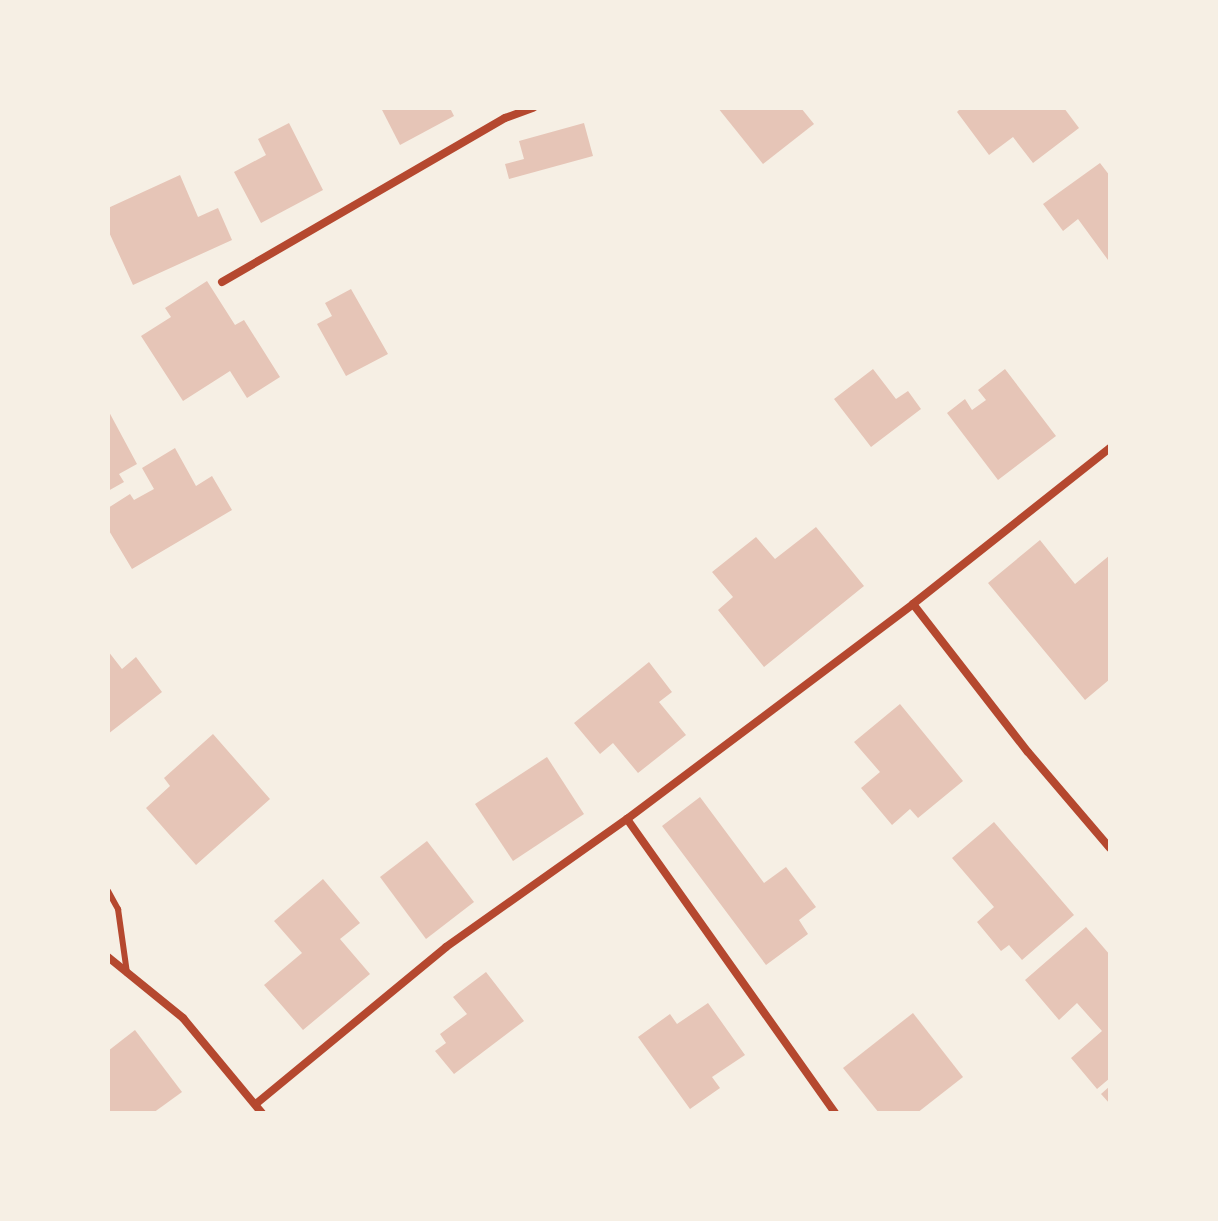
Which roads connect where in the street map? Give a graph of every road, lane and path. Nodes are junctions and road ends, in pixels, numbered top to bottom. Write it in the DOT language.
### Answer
graph roads {
  1 [pos="533,108"];
  2 [pos="222,282"];
  3 [pos="1110,448"];
  4 [pos="913,604"];
  5 [pos="627,819"];
  6 [pos="1110,848"];
  7 [pos="108,891"];
  8 [pos="108,957"];
  9 [pos="127,973"];
  10 [pos="257,1103"];
  11 [pos="262,1113"];
  12 [pos="835,1113"];
  1 -- 2 [label="street"];
  3 -- 4 [label="street"];
  4 -- 5 [label="street"];
  4 -- 6 [label="street"];
  5 -- 10 [label="street"];
  5 -- 12 [label="street"];
  7 -- 9 [label="lane"];
  8 -- 9 [label="street"];
  9 -- 10 [label="street"];
  10 -- 11 [label="street"];
}
